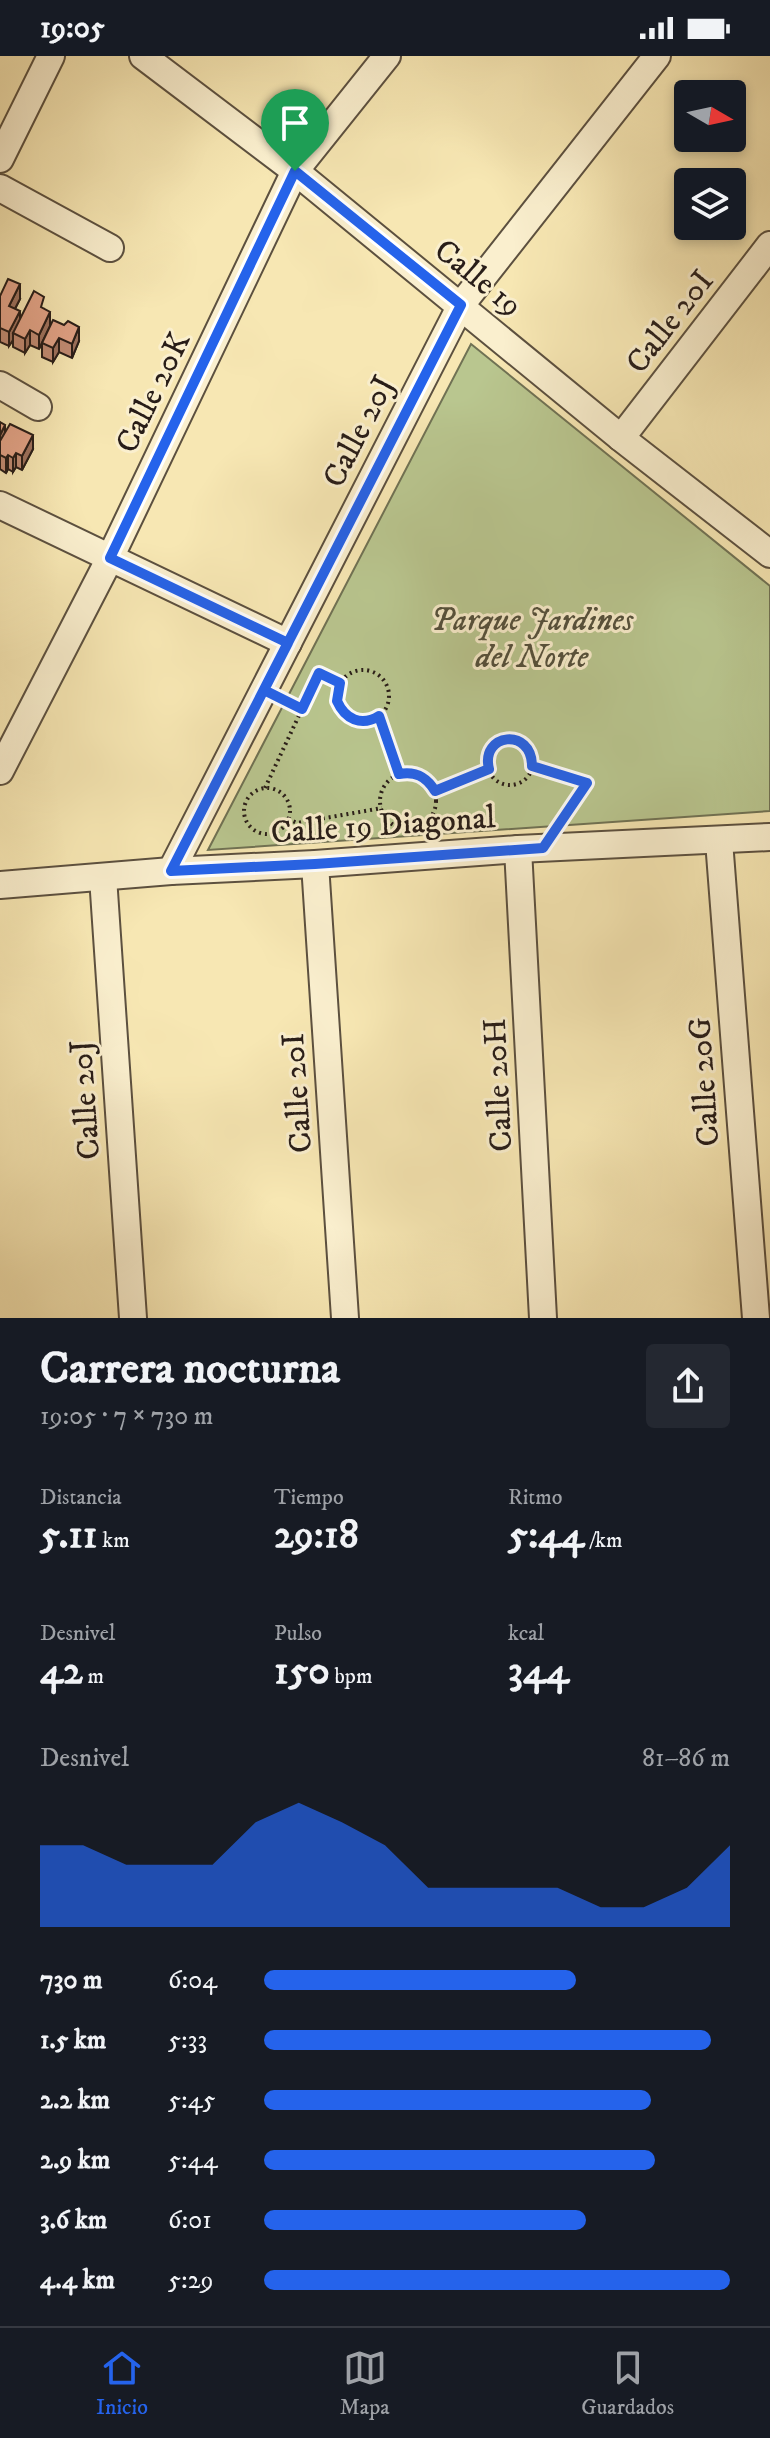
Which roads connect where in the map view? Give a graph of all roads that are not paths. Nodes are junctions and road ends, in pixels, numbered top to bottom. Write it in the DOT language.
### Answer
graph roads {
  1 [pos="51,56"];
  2 [pos="387,56"];
  3 [pos="657,56"];
  4 [pos="161,61"];
  5 [pos="0,159"];
  6 [pos="295,171"];
  7 [pos="0,188"];
  8 [pos="770,245"];
  9 [pos="110,248"];
  10 [pos="461,305"];
  11 [pos="0,385"];
  12 [pos="38,407"];
  13 [pos="621,438"];
  14 [pos="0,505"];
  15 [pos="770,554"];
  16 [pos="110,558"];
  17 [pos="288,643"];
  18 [pos="0,771"];
  19 [pos="770,837"];
  20 [pos="719,841"];
  21 [pos="531,848"];
  22 [pos="315,864"];
  23 [pos="171,871"];
  24 [pos="103,877"];
  25 [pos="0,885"];
  26 [pos="133,1318"];
  27 [pos="345,1318"];
  28 [pos="543,1318"];
  29 [pos="756,1318"];
  1 -- 5 [label="street"];
  2 -- 6 [label="street, Calle 20K"];
  3 -- 10 [label="street, Calle 20J"];
  4 -- 6 [label="street, Calle 19"];
  6 -- 10 [label="street, Calle 19"];
  6 -- 16 [label="street, Calle 20K"];
  7 -- 9 [label="street"];
  8 -- 13 [label="street, Calle 20I"];
  10 -- 13 [label="street, Calle 19"];
  10 -- 17 [label="street, Calle 20J"];
  11 -- 12 [label="street"];
  13 -- 15 [label="street, Calle 19"];
  14 -- 16 [label="street"];
  16 -- 17 [label="street"];
  16 -- 18 [label="street, Calle 20K"];
  17 -- 23 [label="street, Calle 20J"];
  19 -- 20 [label="street, Calle 19 Diagonal"];
  20 -- 21 [label="street, Calle 19 Diagonal"];
  20 -- 29 [label="street, Calle 20G"];
  21 -- 22 [label="street, Calle 19 Diagonal"];
  21 -- 28 [label="street, Calle 20H"];
  22 -- 23 [label="street, Calle 19 Diagonal"];
  22 -- 27 [label="street, Calle 20I"];
  23 -- 24 [label="street, Calle 19 Diagonal"];
  24 -- 25 [label="street, Calle 19 Diagonal"];
  24 -- 26 [label="street, Calle 20J"];
}
